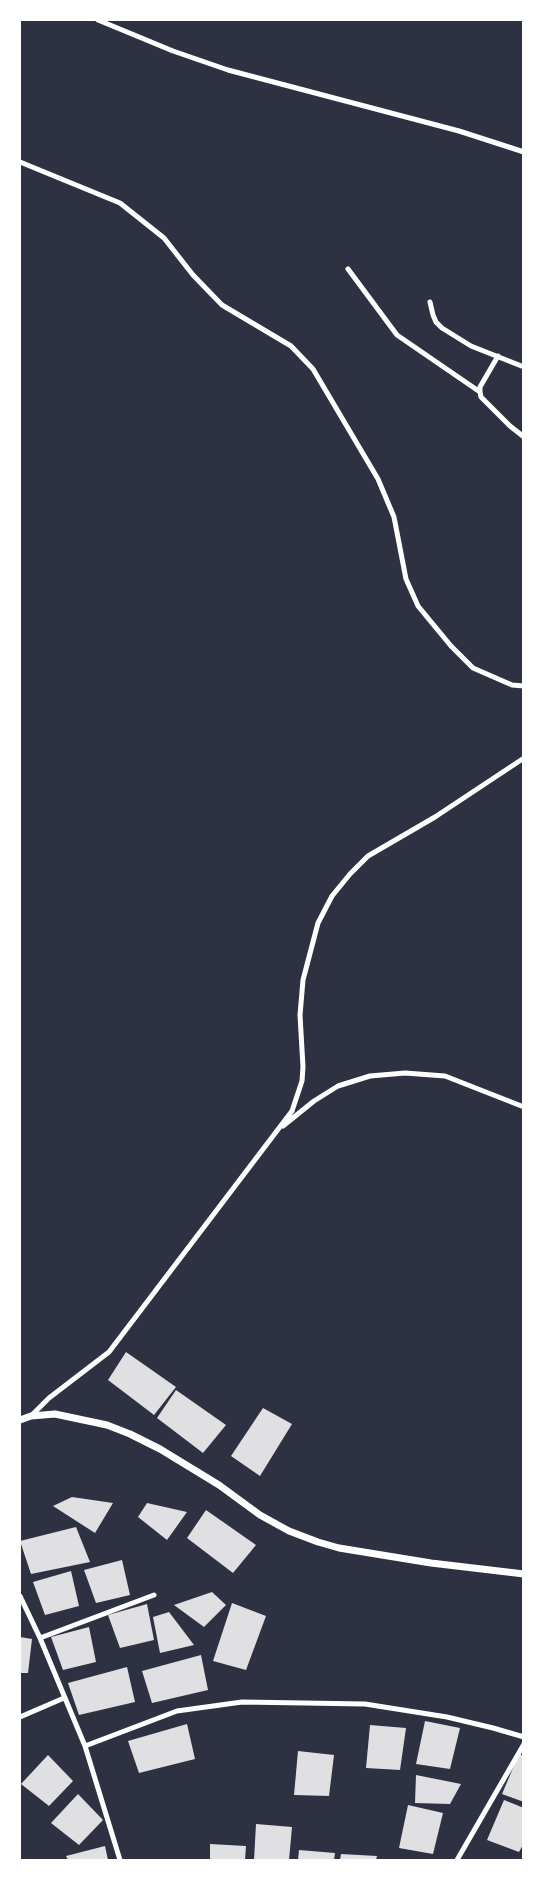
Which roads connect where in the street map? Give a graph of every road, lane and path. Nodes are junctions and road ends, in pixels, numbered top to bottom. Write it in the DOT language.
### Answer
graph roads {
  1 [pos="98,20"];
  2 [pos="524,152"];
  3 [pos="20,162"];
  4 [pos="348,269"];
  5 [pos="430,302"];
  6 [pos="498,356"];
  7 [pos="524,367"];
  8 [pos="480,392"];
  9 [pos="524,437"];
  10 [pos="524,686"];
  11 [pos="524,758"];
  12 [pos="524,1107"];
  13 [pos="277,1131"];
  14 [pos="31,1416"];
  15 [pos="20,1420"];
  16 [pos="524,1574"];
  17 [pos="154,1595"];
  18 [pos="20,1596"];
  19 [pos="40,1638"];
  20 [pos="64,1698"];
  21 [pos="20,1717"];
  22 [pos="524,1737"];
  23 [pos="524,1744"];
  24 [pos="85,1746"];
  25 [pos="120,1860"];
  26 [pos="457,1860"];
  1 -- 2 [label="street"];
  3 -- 10 [label="street"];
  4 -- 8 [label="street"];
  5 -- 6 [label="street"];
  6 -- 7 [label="street"];
  6 -- 8 [label="street"];
  8 -- 9 [label="street"];
  11 -- 13 [label="street"];
  12 -- 13 [label="street"];
  13 -- 14 [label="street"];
  14 -- 15 [label="street"];
  14 -- 16 [label="street"];
  17 -- 19 [label="street"];
  18 -- 19 [label="street"];
  19 -- 20 [label="street"];
  20 -- 21 [label="street"];
  20 -- 24 [label="street"];
  22 -- 24 [label="street"];
  23 -- 26 [label="street"];
  24 -- 25 [label="street"];
}
